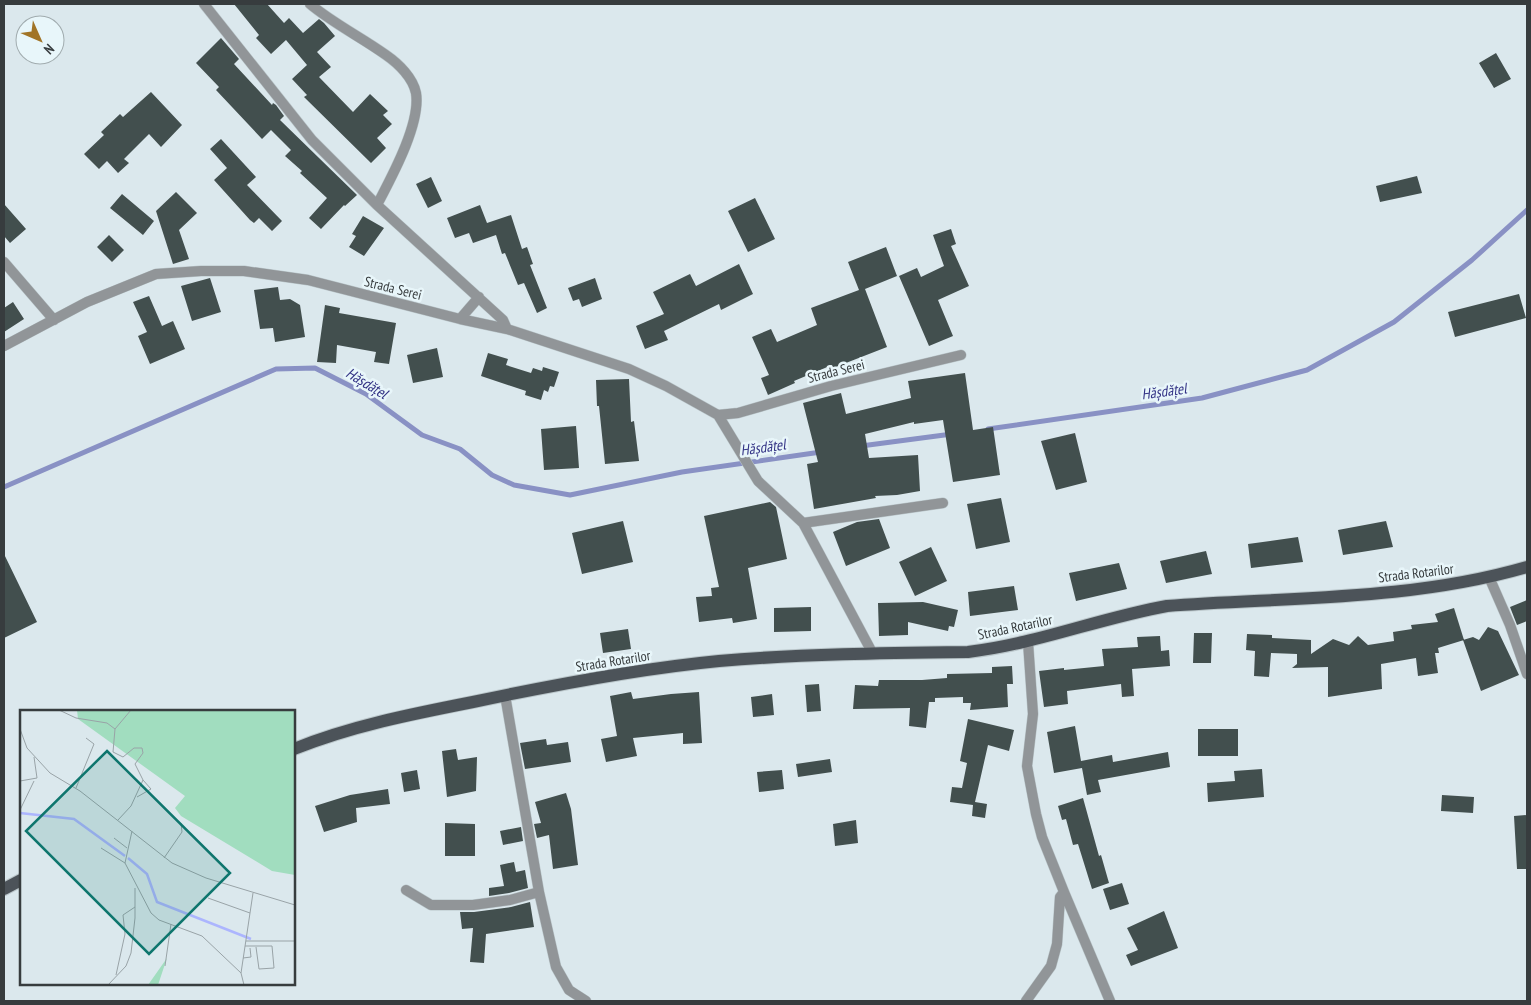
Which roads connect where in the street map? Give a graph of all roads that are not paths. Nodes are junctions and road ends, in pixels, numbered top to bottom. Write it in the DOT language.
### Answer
graph roads {
  1 [pos="204,4"];
  2 [pos="310,4"];
  3 [pos="377,205"];
  4 [pos="4,262"];
  5 [pos="479,297"];
  6 [pos="460,319"];
  7 [pos="54,320"];
  8 [pos="507,329"];
  9 [pos="4,346"];
  10 [pos="961,355"];
  11 [pos="718,415"];
  12 [pos="943,503"];
  13 [pos="803,523"];
  14 [pos="1527,567"];
  15 [pos="1489,577"];
  16 [pos="1028,642"];
  17 [pos="873,654"];
  18 [pos="1527,674"];
  19 [pos="505,695"];
  20 [pos="295,749"];
  21 [pos="20,881"];
  22 [pos="4,889"];
  23 [pos="406,890"];
  24 [pos="539,892"];
  25 [pos="1064,892"];
  26 [pos="586,1001"];
  27 [pos="1026,1001"];
  28 [pos="1110,1001"];
  1 -- 3 [label="street"];
  2 -- 3 [label="street"];
  3 -- 5 [label="street"];
  4 -- 7 [label="street"];
  5 -- 6 [label="street"];
  5 -- 8 [label="street"];
  6 -- 7 [label="street, Strada Serei"];
  6 -- 8 [label="street, Strada Serei"];
  7 -- 9 [label="street, Strada Serei"];
  8 -- 11 [label="street, Strada Serei"];
  10 -- 11 [label="street, Strada Serei"];
  11 -- 13 [label="street"];
  12 -- 13 [label="street"];
  13 -- 17 [label="street"];
  14 -- 15 [label="main road, Strada Rotarilor"];
  15 -- 16 [label="main road, Strada Rotarilor"];
  15 -- 18 [label="street"];
  16 -- 17 [label="main road, Strada Rotarilor"];
  16 -- 25 [label="street"];
  17 -- 19 [label="main road, Strada Rotarilor"];
  19 -- 20 [label="main road, Strada Rotarilor"];
  19 -- 24 [label="street"];
  21 -- 22 [label="main road"];
  23 -- 24 [label="street"];
  24 -- 26 [label="street"];
  25 -- 27 [label="street"];
  25 -- 28 [label="street"];
}
